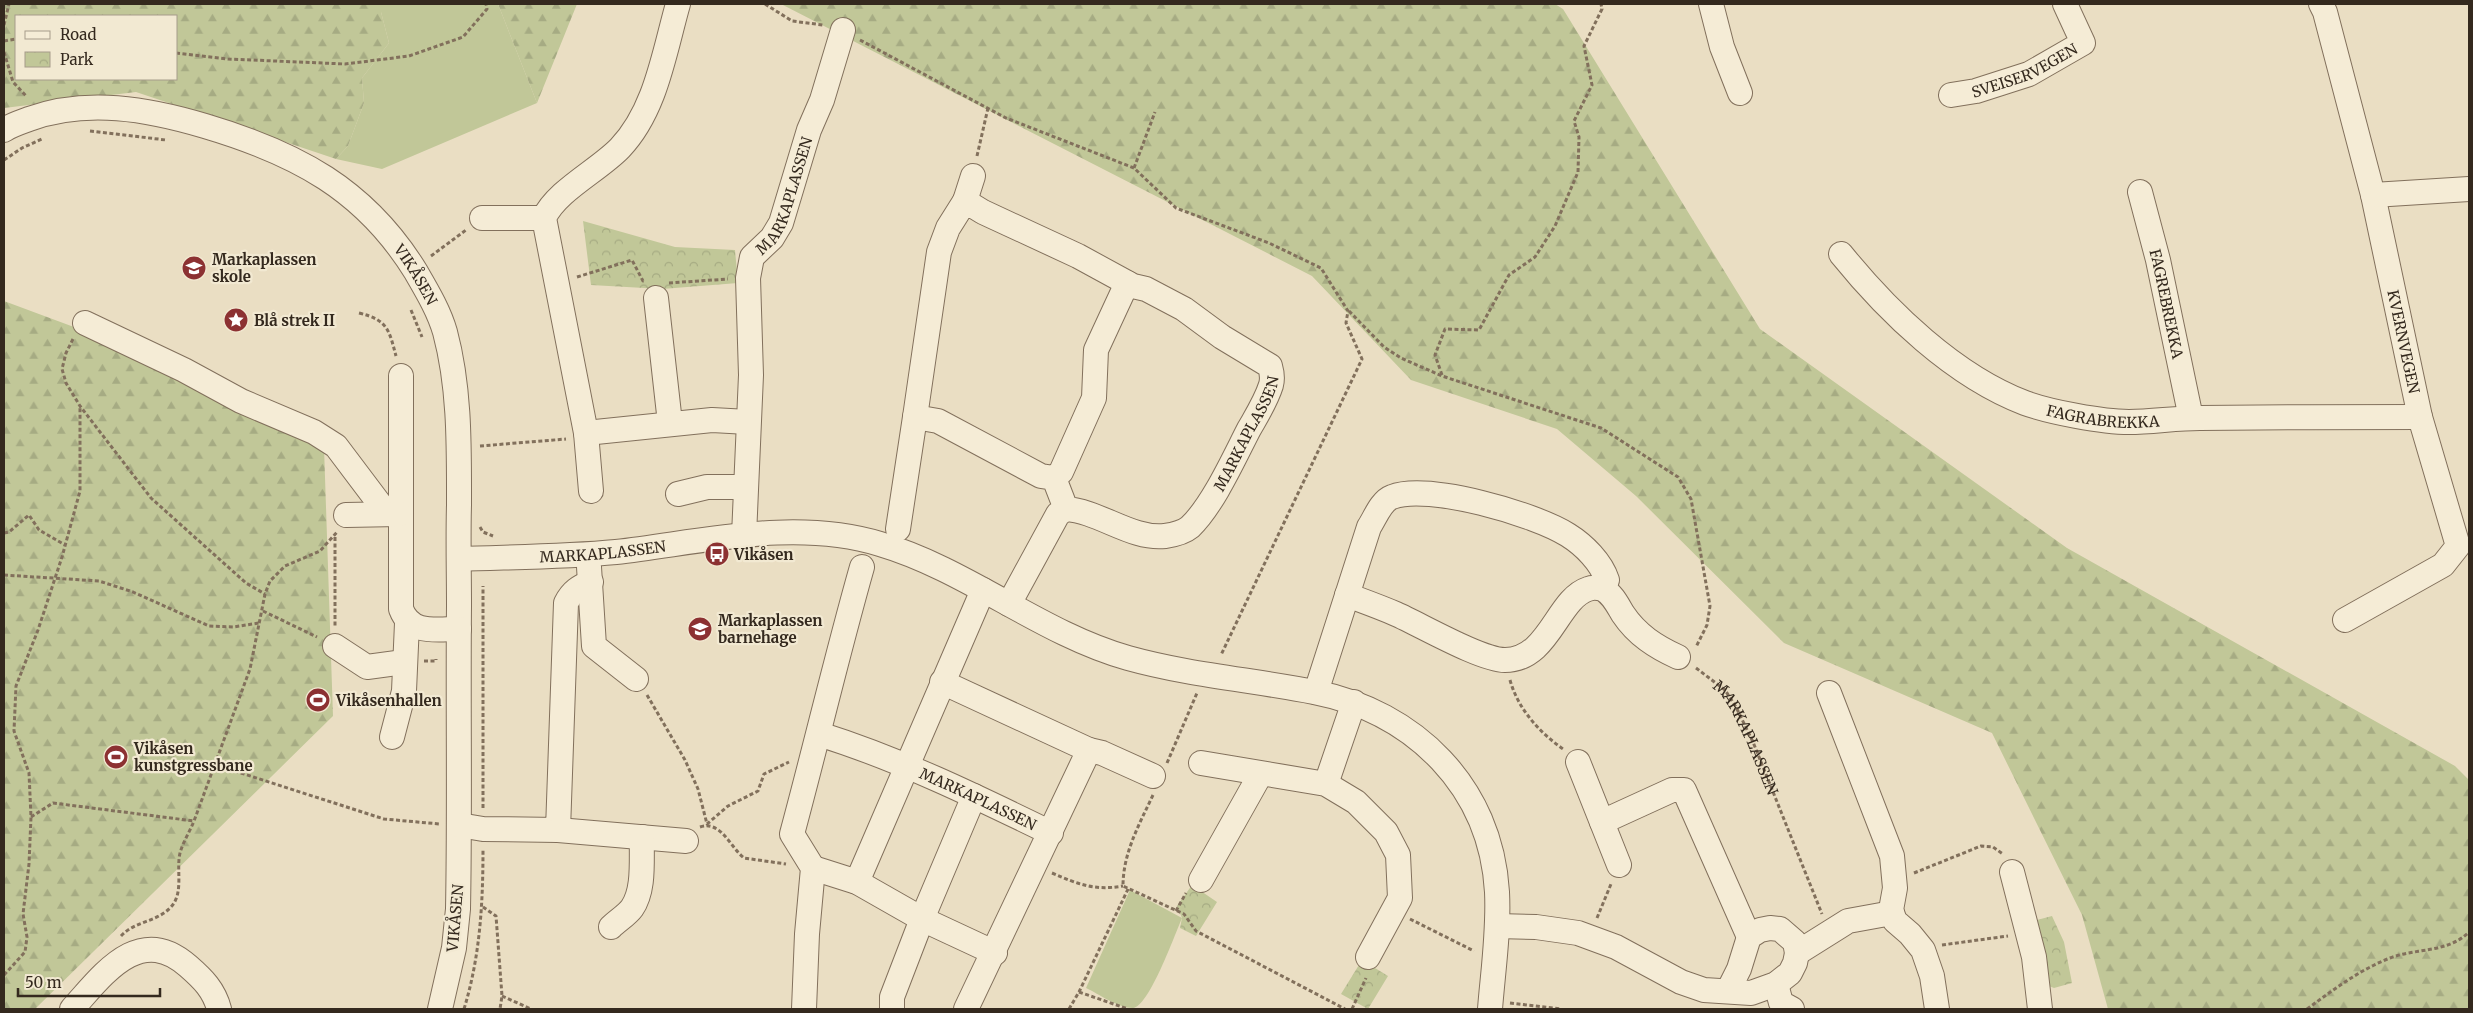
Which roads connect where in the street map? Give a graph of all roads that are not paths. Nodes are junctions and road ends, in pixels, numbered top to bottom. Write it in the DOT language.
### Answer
graph roads {
  1 [pos="678,4"];
  2 [pos="1711,4"];
  3 [pos="2065,4"];
  4 [pos="2321,4"];
  5 [pos="843,30"];
  6 [pos="1740,93"];
  7 [pos="1951,95"];
  8 [pos="5,128"];
  9 [pos="973,176"];
  10 [pos="2469,190"];
  11 [pos="2140,192"];
  12 [pos="2373,195"];
  13 [pos="965,200"];
  14 [pos="482,218"];
  15 [pos="544,218"];
  16 [pos="1841,254"];
  17 [pos="1127,283"];
  18 [pos="656,298"];
  19 [pos="85,323"];
  20 [pos="401,376"];
  21 [pos="2420,417"];
  22 [pos="915,418"];
  23 [pos="2191,418"];
  24 [pos="748,422"];
  25 [pos="670,423"];
  26 [pos="586,433"];
  27 [pos="1054,478"];
  28 [pos="744,487"];
  29 [pos="591,491"];
  30 [pos="678,494"];
  31 [pos="1066,509"];
  32 [pos="401,514"];
  33 [pos="346,515"];
  34 [pos="898,529"];
  35 [pos="744,536"];
  36 [pos="2464,544"];
  37 [pos="582,555"];
  38 [pos="460,559"];
  39 [pos="862,567"];
  40 [pos="591,582"];
  41 [pos="1603,589"];
  42 [pos="983,590"];
  43 [pos="1347,595"];
  44 [pos="1009,604"];
  45 [pos="397,613"];
  46 [pos="2345,620"];
  47 [pos="448,629"];
  48 [pos="336,646"];
  49 [pos="1683,660"];
  50 [pos="404,662"];
  51 [pos="636,679"];
  52 [pos="942,682"];
  53 [pos="1316,692"];
  54 [pos="1829,693"];
  55 [pos="1354,702"];
  56 [pos="392,737"];
  57 [pos="817,742"];
  58 [pos="1089,750"];
  59 [pos="1578,762"];
  60 [pos="1202,763"];
  61 [pos="905,767"];
  62 [pos="1260,774"];
  63 [pos="1156,777"];
  64 [pos="1326,784"];
  65 [pos="974,796"];
  66 [pos="1602,822"];
  67 [pos="459,825"];
  68 [pos="558,830"];
  69 [pos="1050,833"];
  70 [pos="642,837"];
  71 [pos="686,842"];
  72 [pos="1619,865"];
  73 [pos="813,868"];
  74 [pos="2012,872"];
  75 [pos="1200,880"];
  76 [pos="857,882"];
  77 [pos="1892,913"];
  78 [pos="922,918"];
  79 [pos="611,926"];
  80 [pos="1496,926"];
  81 [pos="1750,937"];
  82 [pos="995,953"];
  83 [pos="1797,953"];
  84 [pos="1368,957"];
  85 [pos="1776,984"];
  86 [pos="1728,991"];
  87 [pos="1754,1001"];
  88 [pos="1500,1006"];
  89 [pos="72,1009"];
  90 [pos="219,1009"];
  91 [pos="440,1009"];
  92 [pos="804,1009"];
  93 [pos="892,1009"];
  94 [pos="966,1009"];
  95 [pos="1792,1009"];
  96 [pos="1938,1009"];
  97 [pos="2040,1009"];
  1 -- 15 [label="street"];
  2 -- 6 [label="street"];
  3 -- 7 [label="street, SVEISERVEGEN"];
  4 -- 12 [label="street, KVERNVEGEN"];
  5 -- 24 [label="street, MARKAPLASSEN"];
  8 -- 38 [label="street, VIKÅSEN"];
  9 -- 13 [label="street"];
  10 -- 12 [label="street"];
  11 -- 23 [label="street, FAGREBREKKA"];
  12 -- 21 [label="street, KVERNVEGEN"];
  13 -- 17 [label="street, MARKAPLASSEN"];
  13 -- 22 [label="street"];
  14 -- 15 [label="street"];
  15 -- 26 [label="street"];
  16 -- 23 [label="street, FAGRABREKKA"];
  17 -- 27 [label="street"];
  17 -- 31 [label="street, MARKAPLASSEN"];
  18 -- 25 [label="street"];
  19 -- 32 [label="street"];
  20 -- 32 [label="street"];
  21 -- 23 [label="street, FAGRABREKKA"];
  21 -- 36 [label="street, KVERNVEGEN"];
  22 -- 27 [label="street"];
  22 -- 34 [label="street"];
  24 -- 25 [label="street"];
  24 -- 28 [label="street, MARKAPLASSEN"];
  25 -- 26 [label="street"];
  26 -- 29 [label="street"];
  27 -- 31 [label="street"];
  28 -- 30 [label="street"];
  28 -- 35 [label="street, MARKAPLASSEN"];
  31 -- 44 [label="street"];
  32 -- 33 [label="street"];
  32 -- 45 [label="street"];
  35 -- 37 [label="street, MARKAPLASSEN"];
  35 -- 42 [label="street, MARKAPLASSEN"];
  36 -- 46 [label="street, KVERNVEGEN"];
  37 -- 38 [label="street, MARKAPLASSEN"];
  37 -- 40 [label="street"];
  38 -- 47 [label="street, VIKÅSEN"];
  39 -- 57 [label="street"];
  40 -- 51 [label="street"];
  40 -- 68 [label="street"];
  41 -- 43 [label="street"];
  41 -- 43 [label="street"];
  41 -- 49 [label="street"];
  42 -- 44 [label="street, MARKAPLASSEN"];
  42 -- 52 [label="street, MARKAPLASSEN"];
  43 -- 53 [label="street"];
  44 -- 53 [label="street, MARKAPLASSEN"];
  45 -- 47 [label="street"];
  45 -- 50 [label="street"];
  47 -- 67 [label="street, VIKÅSEN"];
  48 -- 50 [label="street"];
  50 -- 56 [label="street"];
  52 -- 58 [label="street"];
  52 -- 61 [label="street, MARKAPLASSEN"];
  53 -- 55 [label="street, MARKAPLASSEN"];
  54 -- 77 [label="street"];
  55 -- 64 [label="street"];
  55 -- 80 [label="street, MARKAPLASSEN"];
  57 -- 61 [label="street, MARKAPLASSEN"];
  57 -- 73 [label="street"];
  58 -- 63 [label="street"];
  58 -- 69 [label="street, MARKAPLASSEN"];
  59 -- 66 [label="street"];
  60 -- 62 [label="street"];
  61 -- 65 [label="street, MARKAPLASSEN"];
  61 -- 76 [label="street, MARKAPLASSEN"];
  62 -- 64 [label="street"];
  62 -- 75 [label="street"];
  64 -- 84 [label="street"];
  65 -- 69 [label="street, MARKAPLASSEN"];
  65 -- 78 [label="street"];
  66 -- 72 [label="street"];
  66 -- 81 [label="street"];
  67 -- 68 [label="street"];
  67 -- 91 [label="street, VIKÅSEN"];
  68 -- 70 [label="street"];
  69 -- 82 [label="street, MARKAPLASSEN"];
  70 -- 71 [label="street"];
  70 -- 79 [label="street"];
  73 -- 76 [label="street"];
  73 -- 92 [label="street"];
  74 -- 97 [label="street"];
  76 -- 78 [label="street"];
  77 -- 83 [label="street"];
  77 -- 96 [label="street"];
  78 -- 82 [label="street"];
  78 -- 93 [label="street"];
  80 -- 86 [label="street"];
  80 -- 88 [label="street, MARKAPLASSEN"];
  81 -- 83 [label="street"];
  81 -- 86 [label="street"];
  82 -- 94 [label="street, MARKAPLASSEN"];
  83 -- 85 [label="street"];
  85 -- 87 [label="street"];
  85 -- 95 [label="street"];
  86 -- 87 [label="street"];
  89 -- 90 [label="street"];
}
